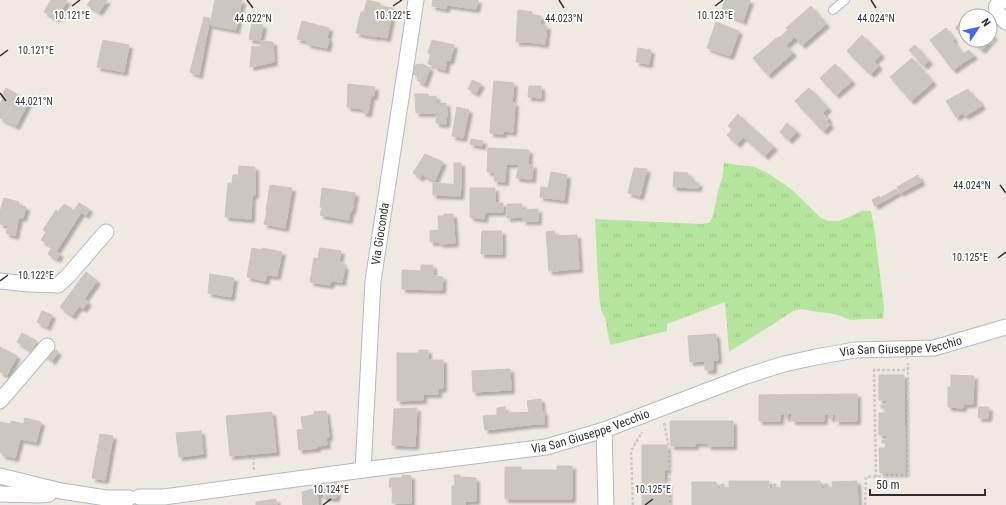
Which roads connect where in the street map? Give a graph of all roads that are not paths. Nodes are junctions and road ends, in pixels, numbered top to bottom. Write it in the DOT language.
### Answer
graph roads {
  1 [pos="416,0"];
  2 [pos="845,0"];
  3 [pos="1004,0"];
  4 [pos="833,10"];
  5 [pos="1006,22"];
  6 [pos="106,232"];
  7 [pos="0,281"];
  8 [pos="1006,327"];
  9 [pos="47,346"];
  10 [pos="0,401"];
  11 [pos="604,430"];
  12 [pos="363,470"];
  13 [pos="0,476"];
  14 [pos="61,491"];
  15 [pos="0,494"];
  16 [pos="158,501"];
  17 [pos="132,502"];
  18 [pos="606,505"];
  1 -- 12 [label="street, Via Gioconda"];
  2 -- 4 [label="lane"];
  3 -- 5 [label="street"];
  6 -- 7 [label="street"];
  8 -- 11 [label="street, Via San Giuseppe Vecchio"];
  9 -- 10 [label="street"];
  11 -- 12 [label="street, Via San Giuseppe Vecchio"];
  11 -- 18 [label="street"];
  12 -- 16 [label="street, Via San Giuseppe Vecchio"];
  13 -- 14 [label="street, Via San Giuseppe Vecchio"];
  14 -- 15 [label="street"];
  14 -- 17 [label="street, Via San Giuseppe Vecchio"];
  16 -- 17 [label="street, Via San Giuseppe Vecchio"];
}
